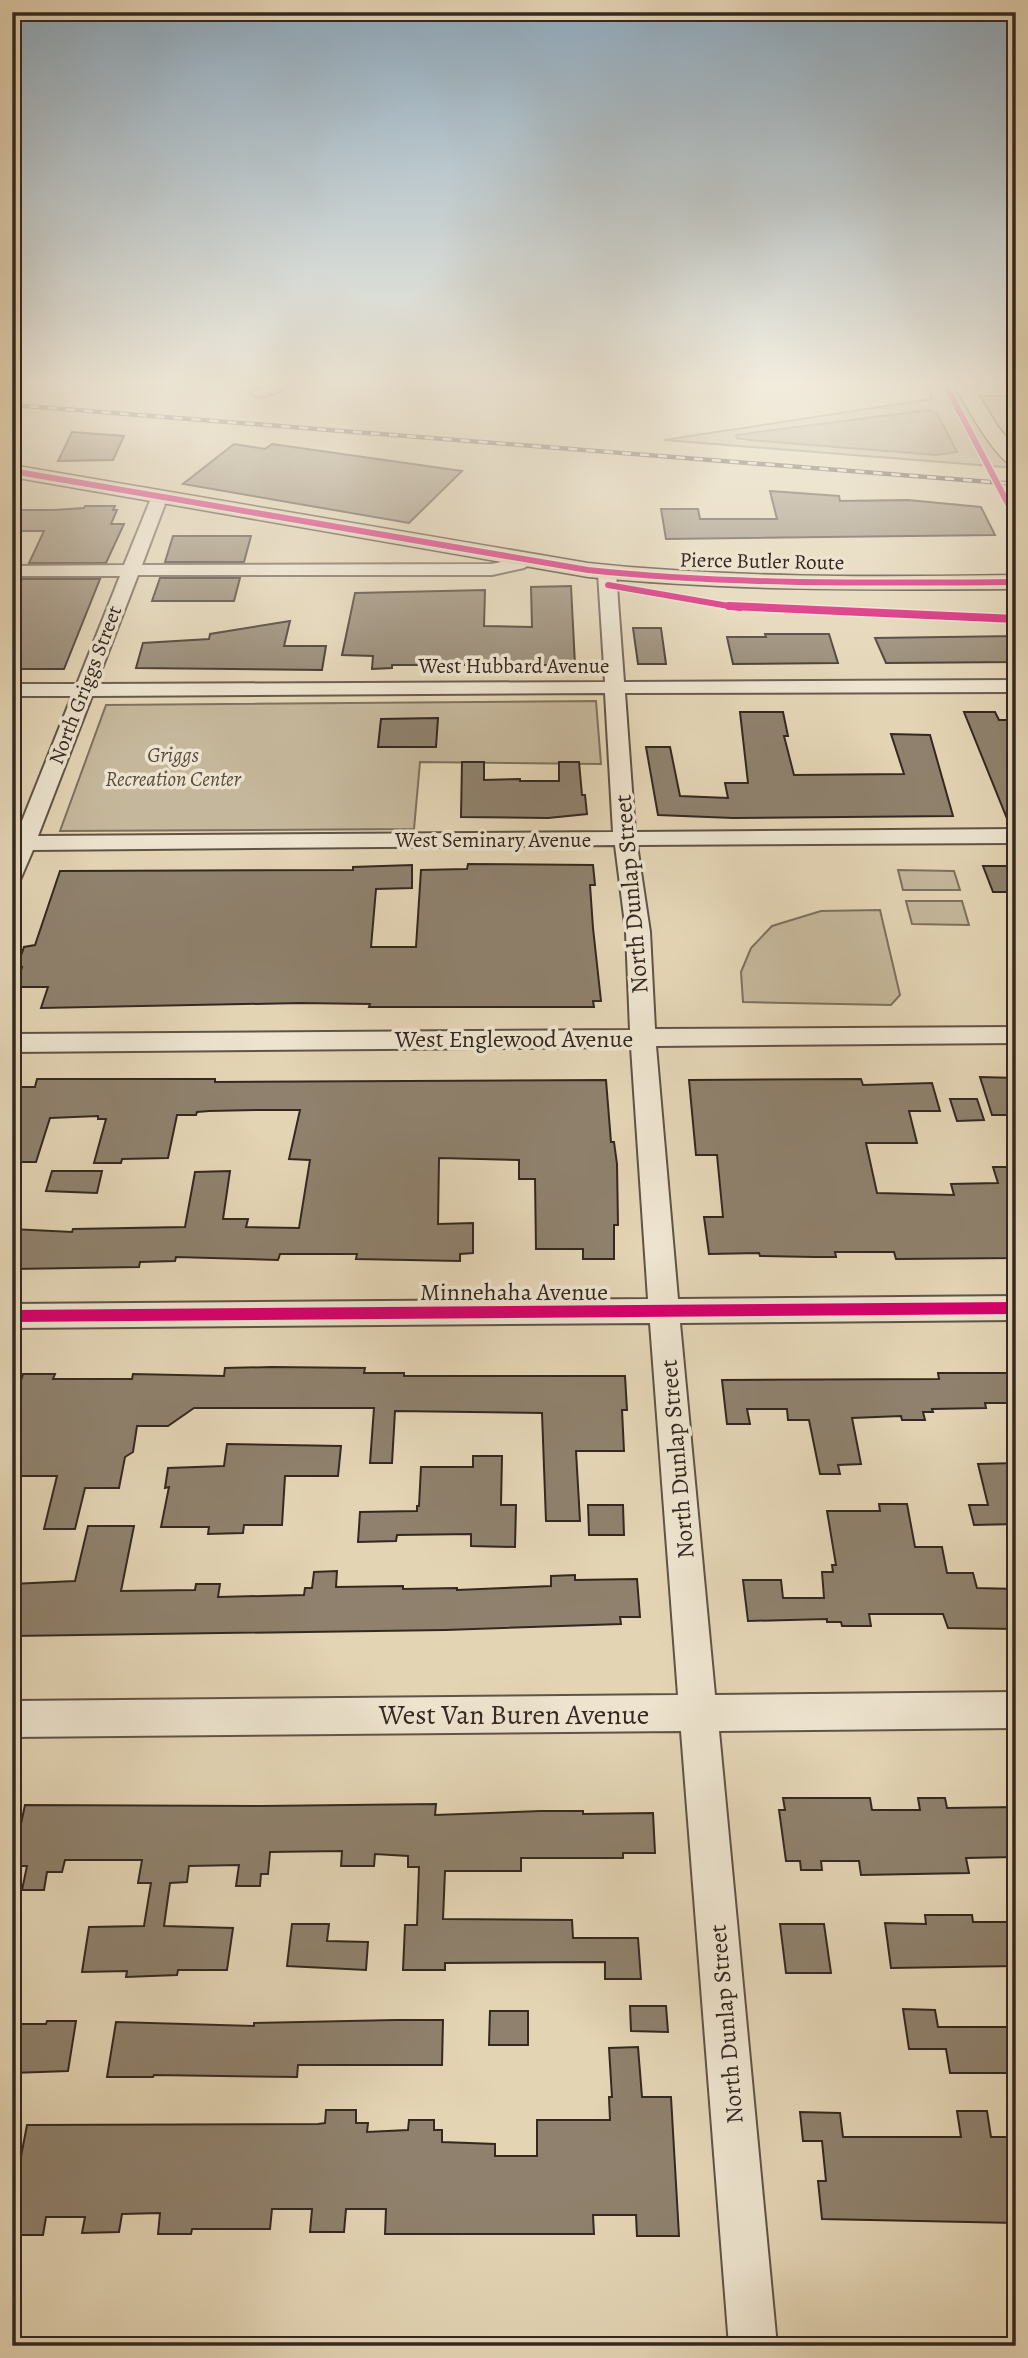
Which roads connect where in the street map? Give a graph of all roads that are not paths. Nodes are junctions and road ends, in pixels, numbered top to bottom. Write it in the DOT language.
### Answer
graph roads {
  1 [pos="125,490"];
  2 [pos="160,496"];
  3 [pos="527,561"];
  4 [pos="12,571"];
  5 [pos="129,571"];
  6 [pos="607,573"];
  7 [pos="1016,582"];
  8 [pos="1016,686"];
  9 [pos="613,688"];
  10 [pos="12,690"];
  11 [pos="83,690"];
  12 [pos="1016,836"];
  13 [pos="625,840"];
  14 [pos="18,843"];
  15 [pos="12,875"];
  16 [pos="1016,1035"];
  17 [pos="643,1039"];
  18 [pos="12,1042"];
  19 [pos="1016,1308"];
  20 [pos="664,1312"];
  21 [pos="12,1316"];
  22 [pos="1016,1710"];
  23 [pos="700,1714"];
  24 [pos="12,1719"];
  25 [pos="753,2346"];
  1 -- 2 [label="main road, Pierce Butler Route"];
  2 -- 3 [label="main road, Pierce Butler Route"];
  2 -- 5 [label="street, North Griggs Street"];
  3 -- 5 [label="street"];
  3 -- 6 [label="main road, Pierce Butler Route"];
  4 -- 5 [label="street"];
  5 -- 11 [label="street, North Griggs Street"];
  6 -- 7 [label="main road, Pierce Butler Route"];
  6 -- 9 [label="street, North Dunlap Street"];
  8 -- 9 [label="street, West Hubbard Avenue"];
  9 -- 11 [label="street, West Hubbard Avenue"];
  9 -- 13 [label="street, North Dunlap Street"];
  10 -- 11 [label="street, West Hubbard Avenue"];
  11 -- 14 [label="street, North Griggs Street"];
  12 -- 13 [label="street, West Seminary Avenue"];
  13 -- 14 [label="street, West Seminary Avenue"];
  13 -- 17 [label="street, North Dunlap Street"];
  14 -- 15 [label="street, North Griggs Street"];
  16 -- 17 [label="street, West Englewood Avenue"];
  17 -- 18 [label="street, West Englewood Avenue"];
  17 -- 20 [label="street, North Dunlap Street"];
  19 -- 20 [label="street, Minnehaha Avenue"];
  20 -- 21 [label="street, Minnehaha Avenue"];
  20 -- 23 [label="street, North Dunlap Street"];
  22 -- 23 [label="street, West Van Buren Avenue"];
  23 -- 24 [label="street, West Van Buren Avenue"];
  23 -- 25 [label="street, North Dunlap Street"];
}
